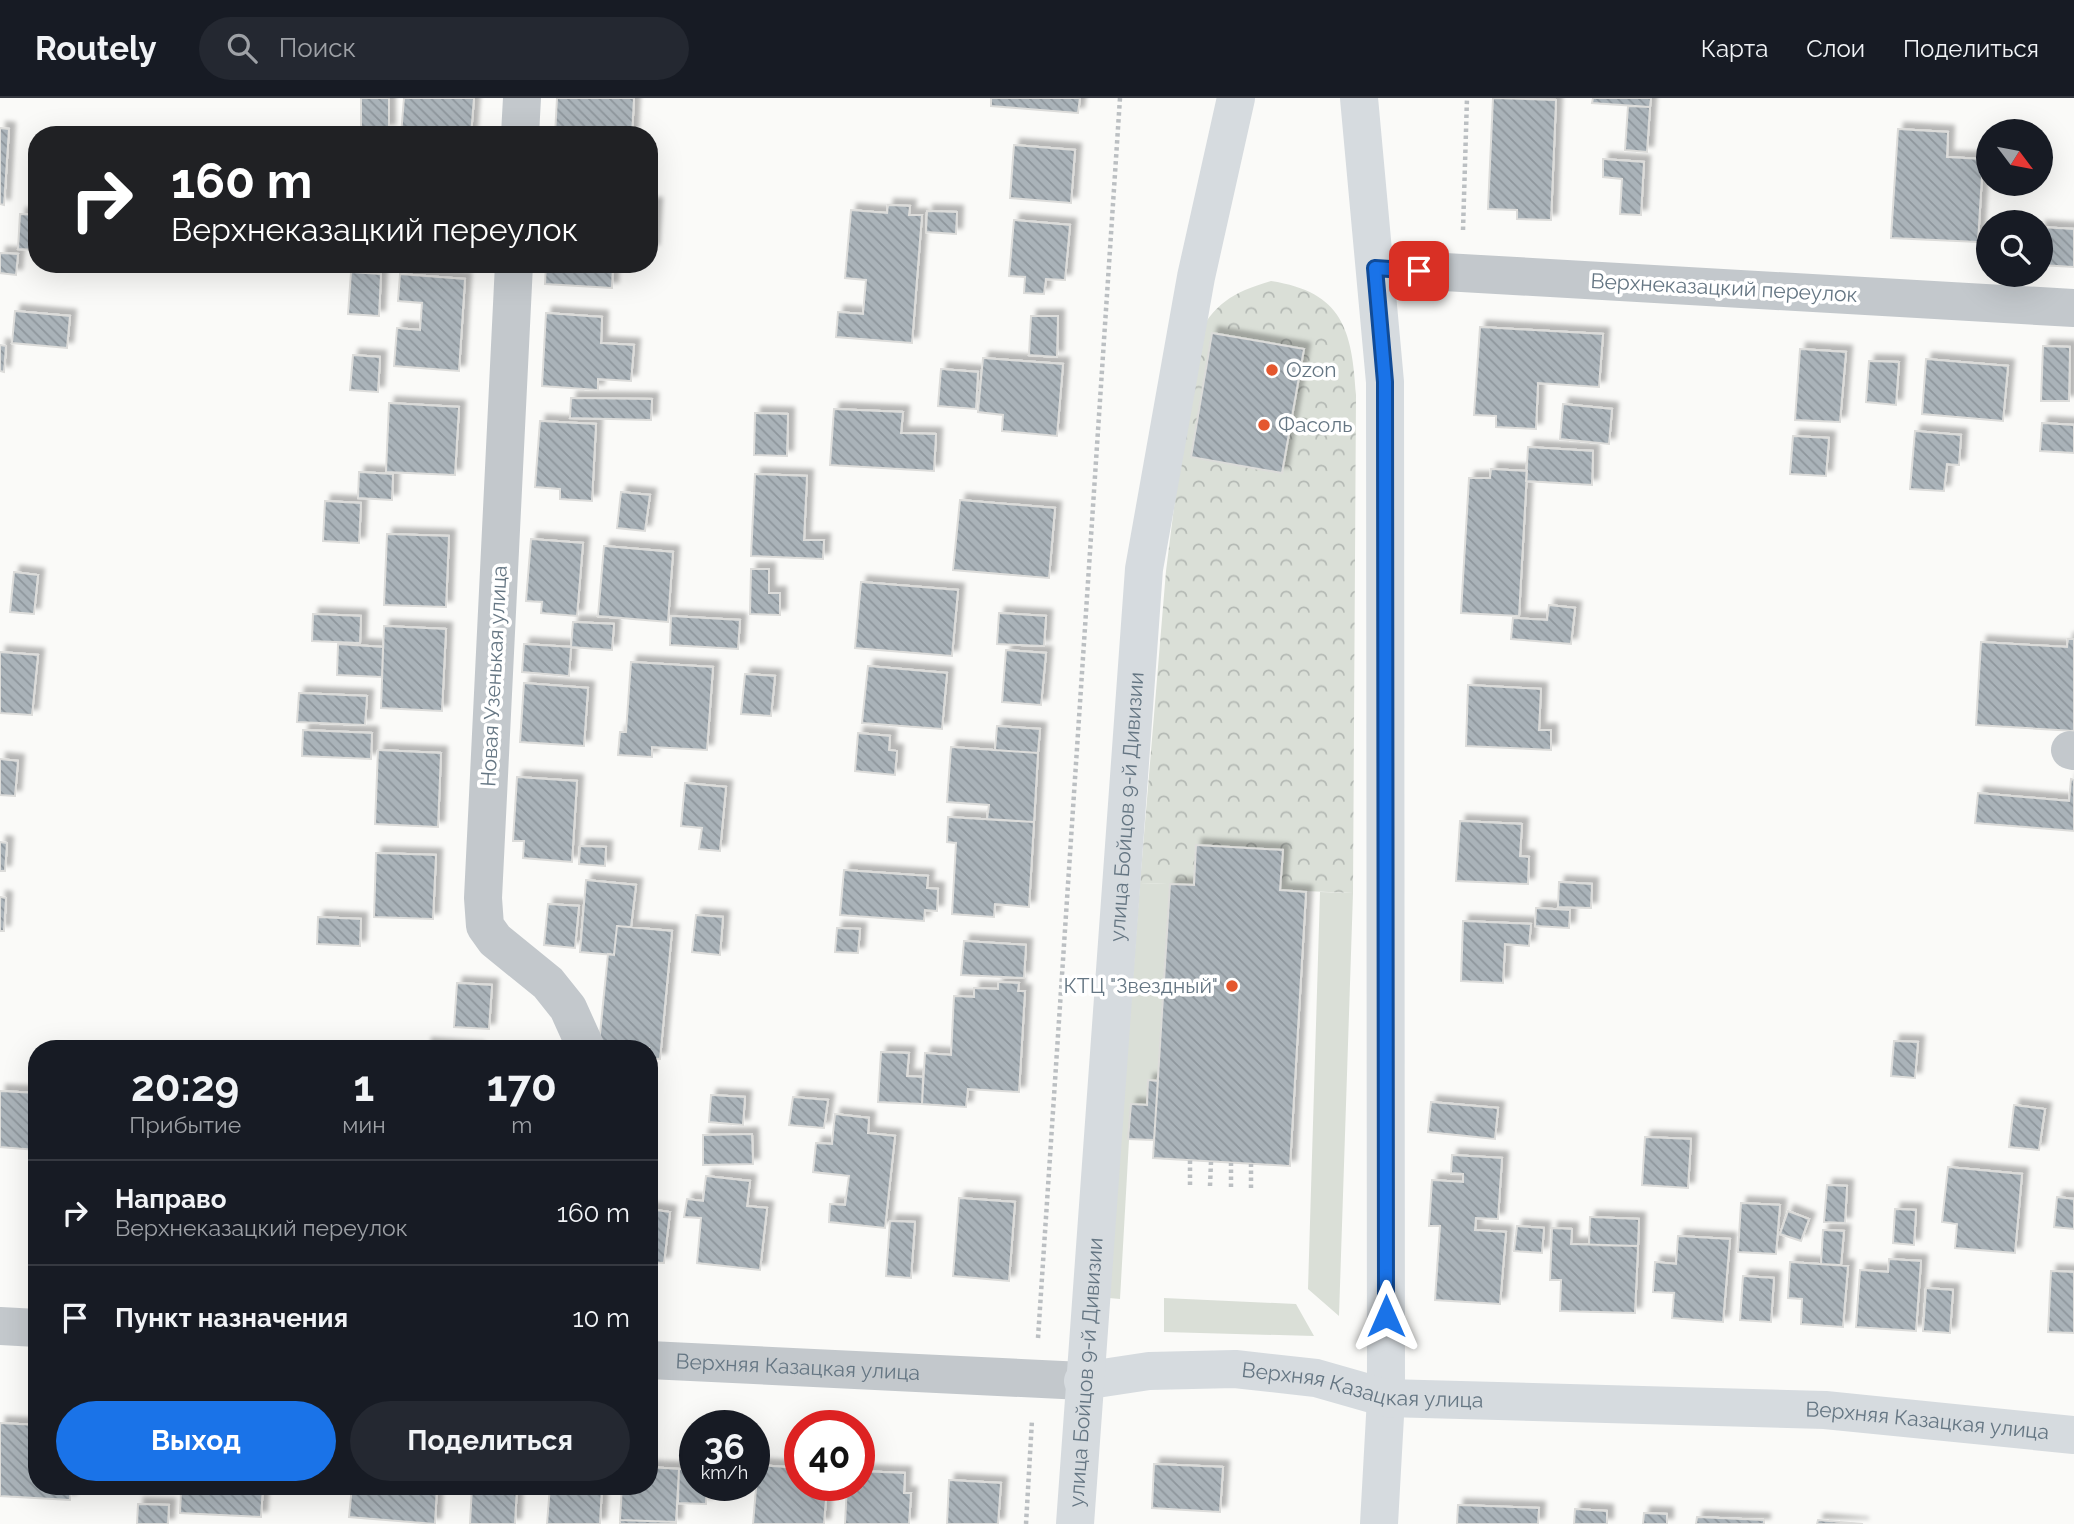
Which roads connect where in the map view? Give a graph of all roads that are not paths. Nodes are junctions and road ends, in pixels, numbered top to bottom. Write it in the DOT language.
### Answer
graph roads {
  1 [pos="522,98"];
  2 [pos="1236,98"];
  3 [pos="1359,98"];
  4 [pos="520,126"];
  5 [pos="1375,268"];
  6 [pos="514,273"];
  7 [pos="2074,308"];
  8 [pos="582,1040"];
  9 [pos="0,1326"];
  10 [pos="28,1328"];
  11 [pos="658,1360"];
  12 [pos="1083,1381"];
  13 [pos="1386,1398"];
  14 [pos="2074,1435"];
  15 [pos="1075,1524"];
  16 [pos="1379,1524"];
  1 -- 4 [label="street"];
  2 -- 12 [label="street, улица Бойцов 9-й Дивизии"];
  3 -- 5 [label="street"];
  5 -- 7 [label="street, Верхнеказацкий переулок"];
  5 -- 13 [label="street"];
  6 -- 8 [label="street, Новая Узенькая улица"];
  9 -- 10 [label="street"];
  11 -- 12 [label="street, Верхняя Казацкая улица"];
  12 -- 13 [label="street, Верхняя Казацкая улица"];
  12 -- 15 [label="street, улица Бойцов 9-й Дивизии"];
  13 -- 14 [label="street, Верхняя Казацкая улица"];
  13 -- 16 [label="street"];
}
